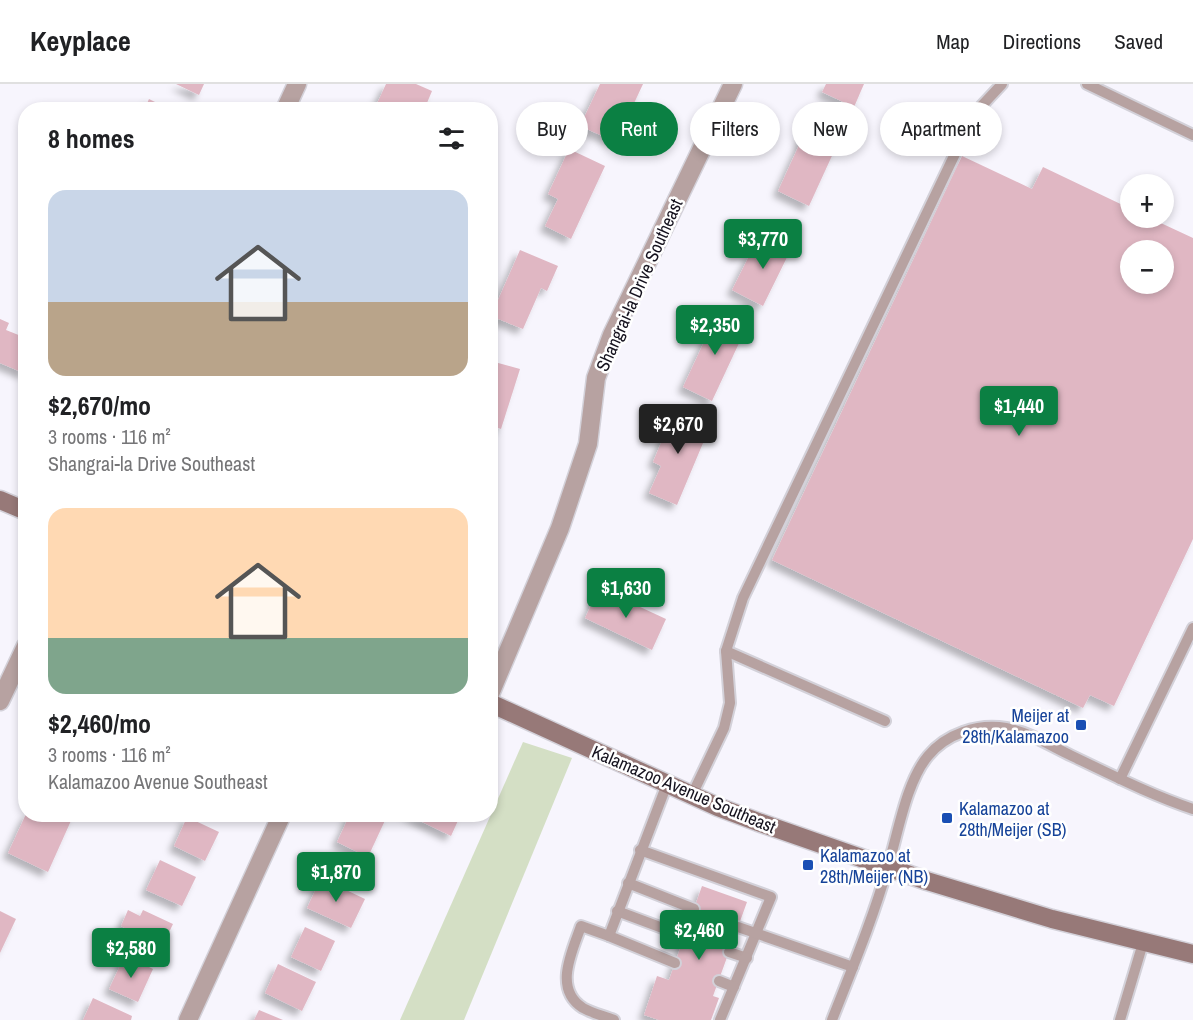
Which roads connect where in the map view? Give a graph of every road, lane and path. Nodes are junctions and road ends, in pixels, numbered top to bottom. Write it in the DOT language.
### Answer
graph roads {
  1 [pos="297,84"];
  2 [pos="733,84"];
  3 [pos="1002,84"];
  4 [pos="1087,84"];
  5 [pos="289,102"];
  6 [pos="1193,135"];
  7 [pos="0,500"];
  8 [pos="18,508"];
  9 [pos="1193,628"];
  10 [pos="726,651"];
  11 [pos="18,663"];
  12 [pos="498,675"];
  13 [pos="0,701"];
  14 [pos="498,707"];
  15 [pos="885,721"];
  16 [pos="1120,779"];
  17 [pos="667,784"];
  18 [pos="692,795"];
  19 [pos="1193,809"];
  20 [pos="278,822"];
  21 [pos="640,850"];
  22 [pos="888,867"];
  23 [pos="628,883"];
  24 [pos="694,909"];
  25 [pos="617,911"];
  26 [pos="738,927"];
  27 [pos="757,934"];
  28 [pos="609,936"];
  29 [pos="684,936"];
  30 [pos="1143,943"];
  31 [pos="729,952"];
  32 [pos="1193,954"];
  33 [pos="747,958"];
  34 [pos="675,963"];
  35 [pos="853,966"];
  36 [pos="719,981"];
  37 [pos="734,987"];
  38 [pos="188,1020"];
  39 [pos="614,1020"];
  40 [pos="720,1020"];
  41 [pos="832,1020"];
  42 [pos="1120,1020"];
  1 -- 5 [label="street"];
  2 -- 12 [label="street, Shangrai-la Drive Southeast"];
  3 -- 10 [label="lane"];
  4 -- 6 [label="lane"];
  7 -- 8 [label="main road"];
  9 -- 16 [label="lane"];
  10 -- 15 [label="lane"];
  10 -- 18 [label="lane"];
  11 -- 13 [label="street"];
  14 -- 17 [label="main road, Kalamazoo Avenue Southeast"];
  16 -- 19 [label="lane"];
  16 -- 22 [label="lane"];
  17 -- 18 [label="main road, Kalamazoo Avenue Southeast"];
  17 -- 21 [label="lane"];
  18 -- 22 [label="main road, Kalamazoo Avenue Southeast"];
  20 -- 38 [label="street"];
  21 -- 23 [label="lane"];
  21 -- 27 [label="lane"];
  22 -- 30 [label="main road, Kalamazoo Avenue Southeast"];
  22 -- 35 [label="lane"];
  23 -- 24 [label="lane"];
  23 -- 25 [label="lane"];
  25 -- 28 [label="lane"];
  25 -- 29 [label="lane"];
  26 -- 27 [label="lane"];
  27 -- 33 [label="lane"];
  27 -- 35 [label="lane"];
  28 -- 34 [label="lane"];
  28 -- 39 [label="lane"];
  30 -- 32 [label="main road, Kalamazoo Avenue Southeast"];
  30 -- 42 [label="lane"];
  31 -- 33 [label="lane"];
  33 -- 37 [label="lane"];
  35 -- 41 [label="lane"];
  36 -- 37 [label="lane"];
  37 -- 40 [label="lane"];
}
